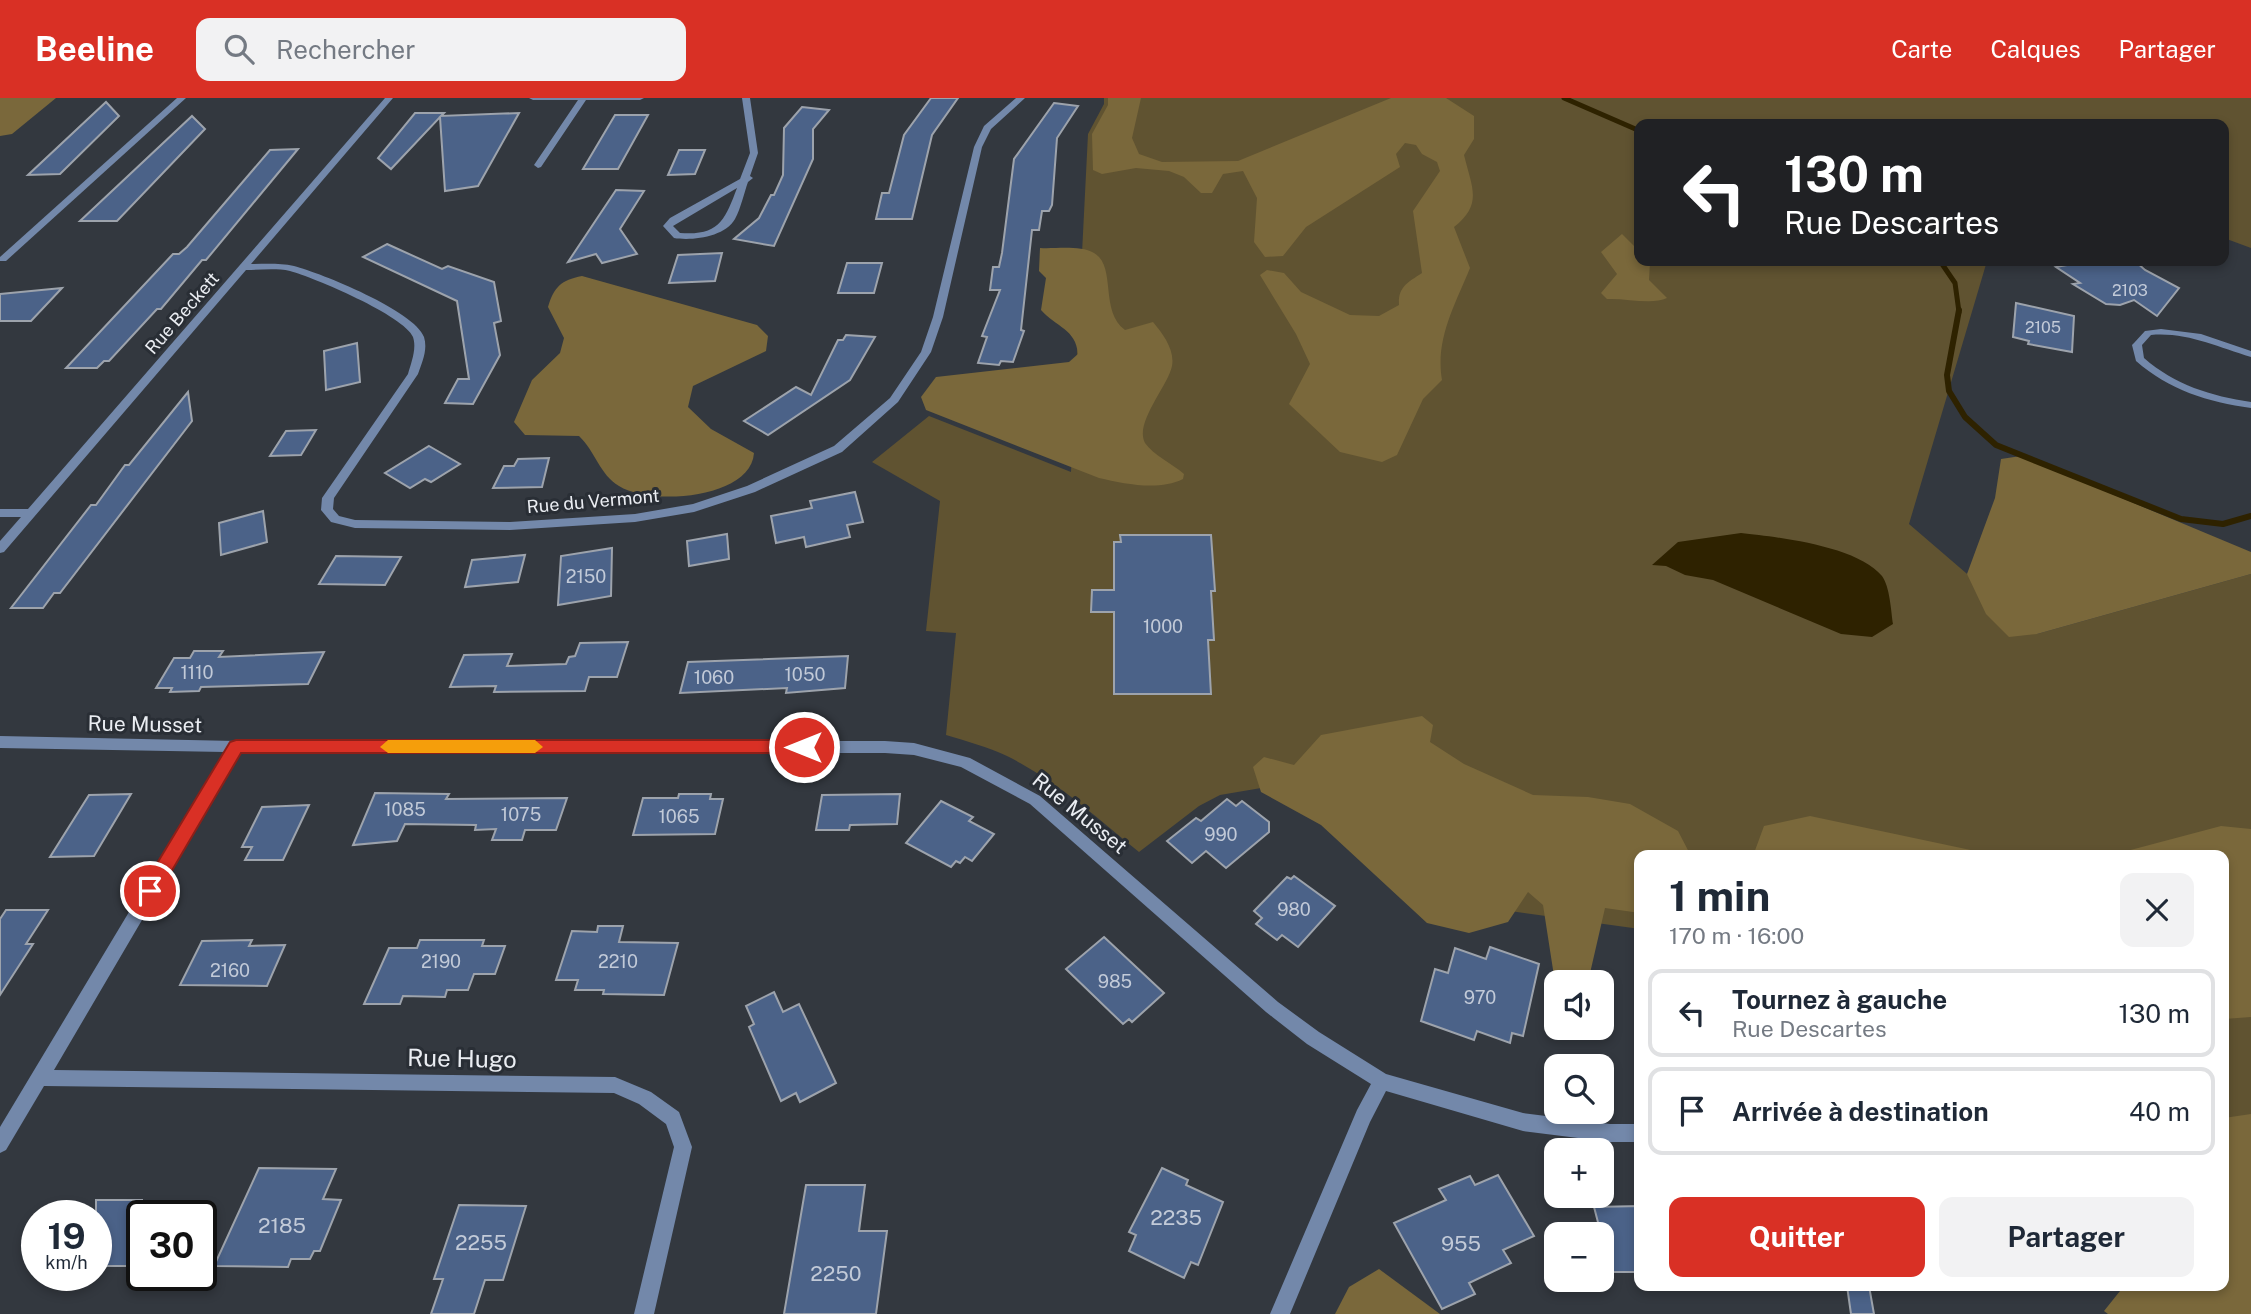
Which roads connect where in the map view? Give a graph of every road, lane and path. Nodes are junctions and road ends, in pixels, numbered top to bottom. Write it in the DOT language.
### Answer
graph roads {
  1 [pos="182,98"];
  2 [pos="389,98"];
  3 [pos="533,98"];
  4 [pos="640,98"];
  5 [pos="746,98"];
  6 [pos="1021,98"];
  7 [pos="583,99"];
  8 [pos="538,165"];
  9 [pos="748,178"];
  10 [pos="4,259"];
  11 [pos="244,267"];
  12 [pos="2251,354"];
  13 [pos="2251,405"];
  14 [pos="0,513"];
  15 [pos="31,513"];
  16 [pos="0,549"];
  17 [pos="0,743"];
  18 [pos="236,747"];
  19 [pos="40,1078"];
  20 [pos="1382,1081"];
  21 [pos="1634,1133"];
  22 [pos="0,1144"];
  23 [pos="644,1314"];
  24 [pos="1280,1314"];
  1 -- 10 [label="street"];
  2 -- 11 [label="street, Rue Beckett"];
  3 -- 7 [label="street"];
  4 -- 7 [label="street"];
  5 -- 9 [label="street"];
  6 -- 11 [label="street, Rue du Vermont"];
  7 -- 8 [label="street"];
  9 -- 9 [label="street"];
  11 -- 15 [label="street, Rue Beckett"];
  12 -- 13 [label="lane"];
  14 -- 15 [label="street"];
  15 -- 16 [label="street, Rue Beckett"];
  17 -- 18 [label="street, Rue Musset"];
  18 -- 19 [label="street"];
  18 -- 20 [label="street, Rue Musset"];
  19 -- 22 [label="street"];
  19 -- 23 [label="street, Rue Hugo"];
  20 -- 21 [label="street, Rue Musset"];
  20 -- 24 [label="street"];
}
